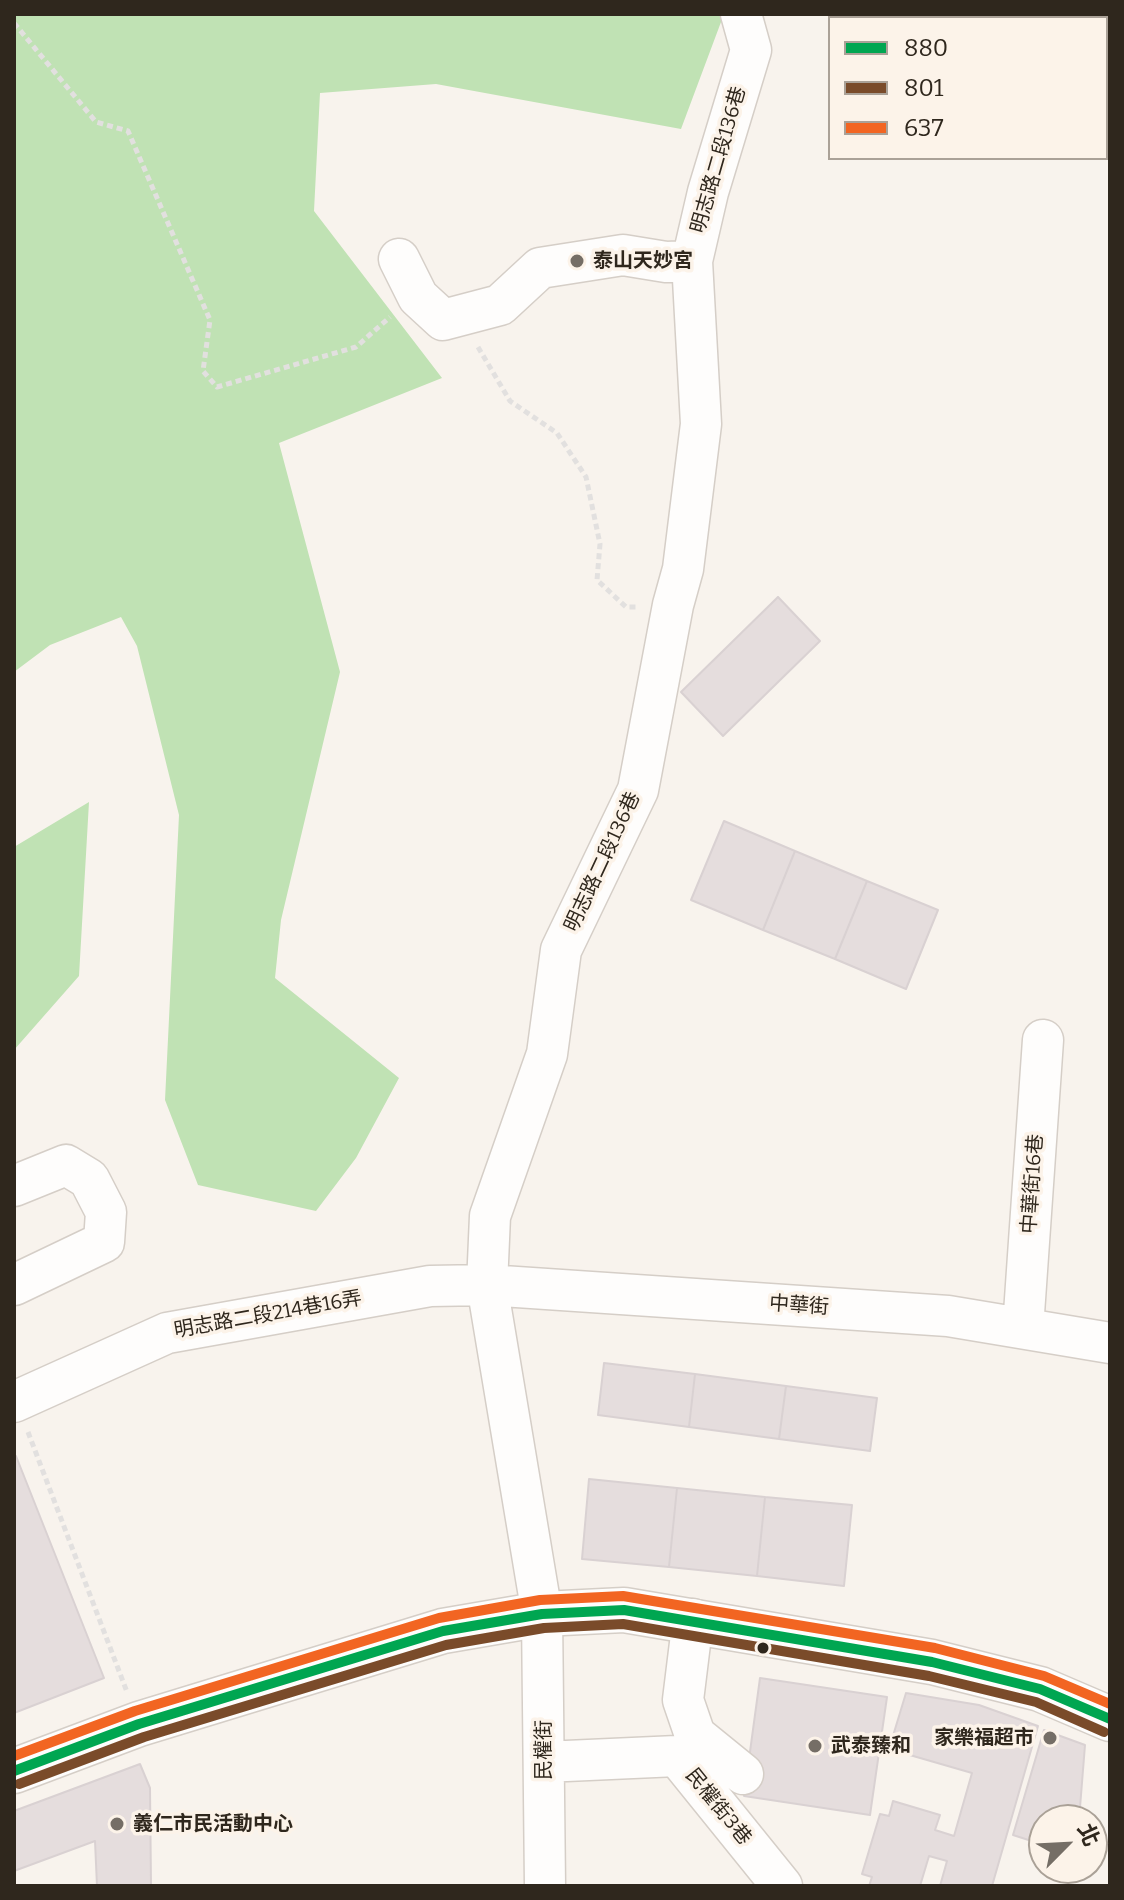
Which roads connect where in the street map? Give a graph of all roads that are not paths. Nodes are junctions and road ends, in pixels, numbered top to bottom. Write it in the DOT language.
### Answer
graph roads {
  1 [pos="741,14"];
  2 [pos="399,259"];
  3 [pos="692,261"];
  4 [pos="1043,1040"];
  5 [pos="14,1186"];
  6 [pos="14,1285"];
  7 [pos="487,1285"];
  8 [pos="1023,1328"];
  9 [pos="1110,1343"];
  10 [pos="15,1401"];
  11 [pos="542,1614"];
  12 [pos="693,1619"];
  13 [pos="1110,1719"];
  14 [pos="544,1762"];
  15 [pos="14,1771"];
  16 [pos="743,1774"];
  17 [pos="545,1886"];
  18 [pos="782,1886"];
  1 -- 3 [label="street, 明志路二段136巷"];
  2 -- 3 [label="street"];
  3 -- 7 [label="street, 明志路二段136巷"];
  4 -- 8 [label="street, 中華街16巷"];
  5 -- 6 [label="street"];
  7 -- 8 [label="street, 中華街"];
  7 -- 10 [label="street, 明志路二段214巷16弄"];
  7 -- 11 [label="street, 明志路二段136巷"];
  8 -- 9 [label="street, 中華街"];
  11 -- 12 [label="main road"];
  11 -- 14 [label="street, 民權街"];
  11 -- 15 [label="main road"];
  12 -- 13 [label="main road"];
  12 -- 16 [label="street"];
  14 -- 17 [label="street, 民權街"];
  14 -- 18 [label="street, 民權街3巷"];
}
